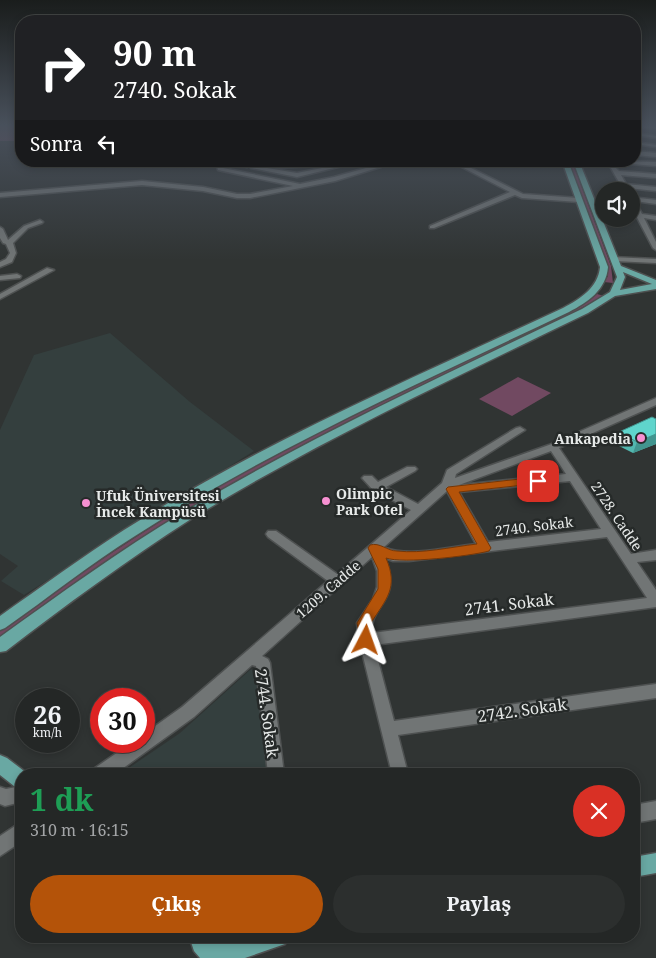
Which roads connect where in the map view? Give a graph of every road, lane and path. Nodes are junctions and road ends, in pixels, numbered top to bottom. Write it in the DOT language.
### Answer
graph roads {
  1 [pos="223,170"];
  2 [pos="238,170"];
  3 [pos="273,170"];
  4 [pos="322,170"];
  5 [pos="358,170"];
  6 [pos="368,170"];
  7 [pos="470,170"];
  8 [pos="568,170"];
  9 [pos="579,170"];
  10 [pos="616,170"];
  11 [pos="233,172"];
  12 [pos="617,173"];
  13 [pos="656,176"];
  14 [pos="622,182"];
  15 [pos="640,189"];
  16 [pos="656,189"];
  17 [pos="516,192"];
  18 [pos="0,195"];
  19 [pos="579,200"];
  20 [pos="640,201"];
  21 [pos="656,202"];
  22 [pos="640,216"];
  23 [pos="656,218"];
  24 [pos="40,222"];
  25 [pos="432,227"];
  26 [pos="0,229"];
  27 [pos="652,235"];
  28 [pos="9,243"];
  29 [pos="656,248"];
  30 [pos="656,260"];
  31 [pos="615,263"];
  32 [pos="0,266"];
  33 [pos="50,270"];
  34 [pos="17,276"];
  35 [pos="0,278"];
  36 [pos="656,284"];
  37 [pos="596,287"];
  38 [pos="616,290"];
  39 [pos="0,297"];
  40 [pos="656,401"];
  41 [pos="520,430"];
  42 [pos="553,447"];
  43 [pos="411,469"];
  44 [pos="573,477"];
  45 [pos="368,478"];
  46 [pos="447,485"];
  47 [pos="377,487"];
  48 [pos="419,510"];
  49 [pos="610,532"];
  50 [pos="272,534"];
  51 [pos="375,548"];
  52 [pos="485,548"];
  53 [pos="656,555"];
  54 [pos="628,559"];
  55 [pos="337,581"];
  56 [pos="656,602"];
  57 [pos="0,624"];
  58 [pos="366,640"];
  59 [pos="0,646"];
  60 [pos="251,657"];
  61 [pos="656,691"];
  62 [pos="389,729"];
  63 [pos="0,764"];
  64 [pos="109,768"];
  65 [pos="275,768"];
  66 [pos="399,768"];
  67 [pos="15,775"];
  68 [pos="0,795"];
  69 [pos="15,796"];
  70 [pos="656,810"];
  71 [pos="640,813"];
  72 [pos="15,836"];
  73 [pos="0,847"];
  74 [pos="656,863"];
  75 [pos="640,866"];
  76 [pos="256,943"];
  77 [pos="201,947"];
  78 [pos="231,951"];
  1 -- 11 [label="street"];
  2 -- 11 [label="street"];
  3 -- 4 [label="street"];
  5 -- 11 [label="street"];
  6 -- 18 [label="street"];
  7 -- 17 [label="street"];
  8 -- 19 [label="main road"];
  9 -- 31 [label="main road"];
  10 -- 12 [label="street"];
  12 -- 13 [label="street"];
  12 -- 14 [label="street"];
  15 -- 16 [label="street"];
  17 -- 19 [label="street"];
  17 -- 25 [label="street"];
  19 -- 37 [label="main road"];
  20 -- 21 [label="street"];
  22 -- 23 [label="street"];
  22 -- 27 [label="street"];
  24 -- 28 [label="street"];
  26 -- 28 [label="street"];
  27 -- 29 [label="street"];
  28 -- 32 [label="street"];
  30 -- 31 [label="street"];
  31 -- 36 [label="main road"];
  31 -- 38 [label="main road"];
  33 -- 39 [label="street"];
  34 -- 35 [label="street"];
  36 -- 38 [label="main road"];
  37 -- 38 [label="main road"];
  37 -- 57 [label="main road"];
  38 -- 59 [label="main road"];
  40 -- 42 [label="street, 1209. Cadde"];
  41 -- 46 [label="street"];
  42 -- 44 [label="street, 2728. Cadde"];
  42 -- 46 [label="street, 1209. Cadde"];
  43 -- 47 [label="street"];
  44 -- 49 [label="street, 2728. Cadde"];
  44 -- 52 [label="street"];
  45 -- 47 [label="street"];
  46 -- 48 [label="street, 1209. Cadde"];
  47 -- 48 [label="street"];
  48 -- 51 [label="street, 1209. Cadde"];
  49 -- 52 [label="street, 2740. Sokak"];
  49 -- 54 [label="street, 2728. Cadde"];
  50 -- 55 [label="street"];
  51 -- 52 [label="street, 2740. Sokak"];
  51 -- 55 [label="street, 1209. Cadde"];
  51 -- 58 [label="street"];
  53 -- 54 [label="street"];
  54 -- 56 [label="street, 2728. Cadde"];
  55 -- 60 [label="street, 1209. Cadde"];
  56 -- 58 [label="street, 2741. Sokak"];
  58 -- 62 [label="street"];
  60 -- 64 [label="street, 1209. Cadde"];
  60 -- 65 [label="street, 2744. Sokak"];
  61 -- 62 [label="street, 2742. Sokak"];
  62 -- 66 [label="street"];
  63 -- 67 [label="main road"];
  68 -- 69 [label="street"];
  70 -- 71 [label="street"];
  72 -- 73 [label="street"];
  74 -- 75 [label="main road"];
  76 -- 78 [label="main road"];
  77 -- 78 [label="main road"];
}
